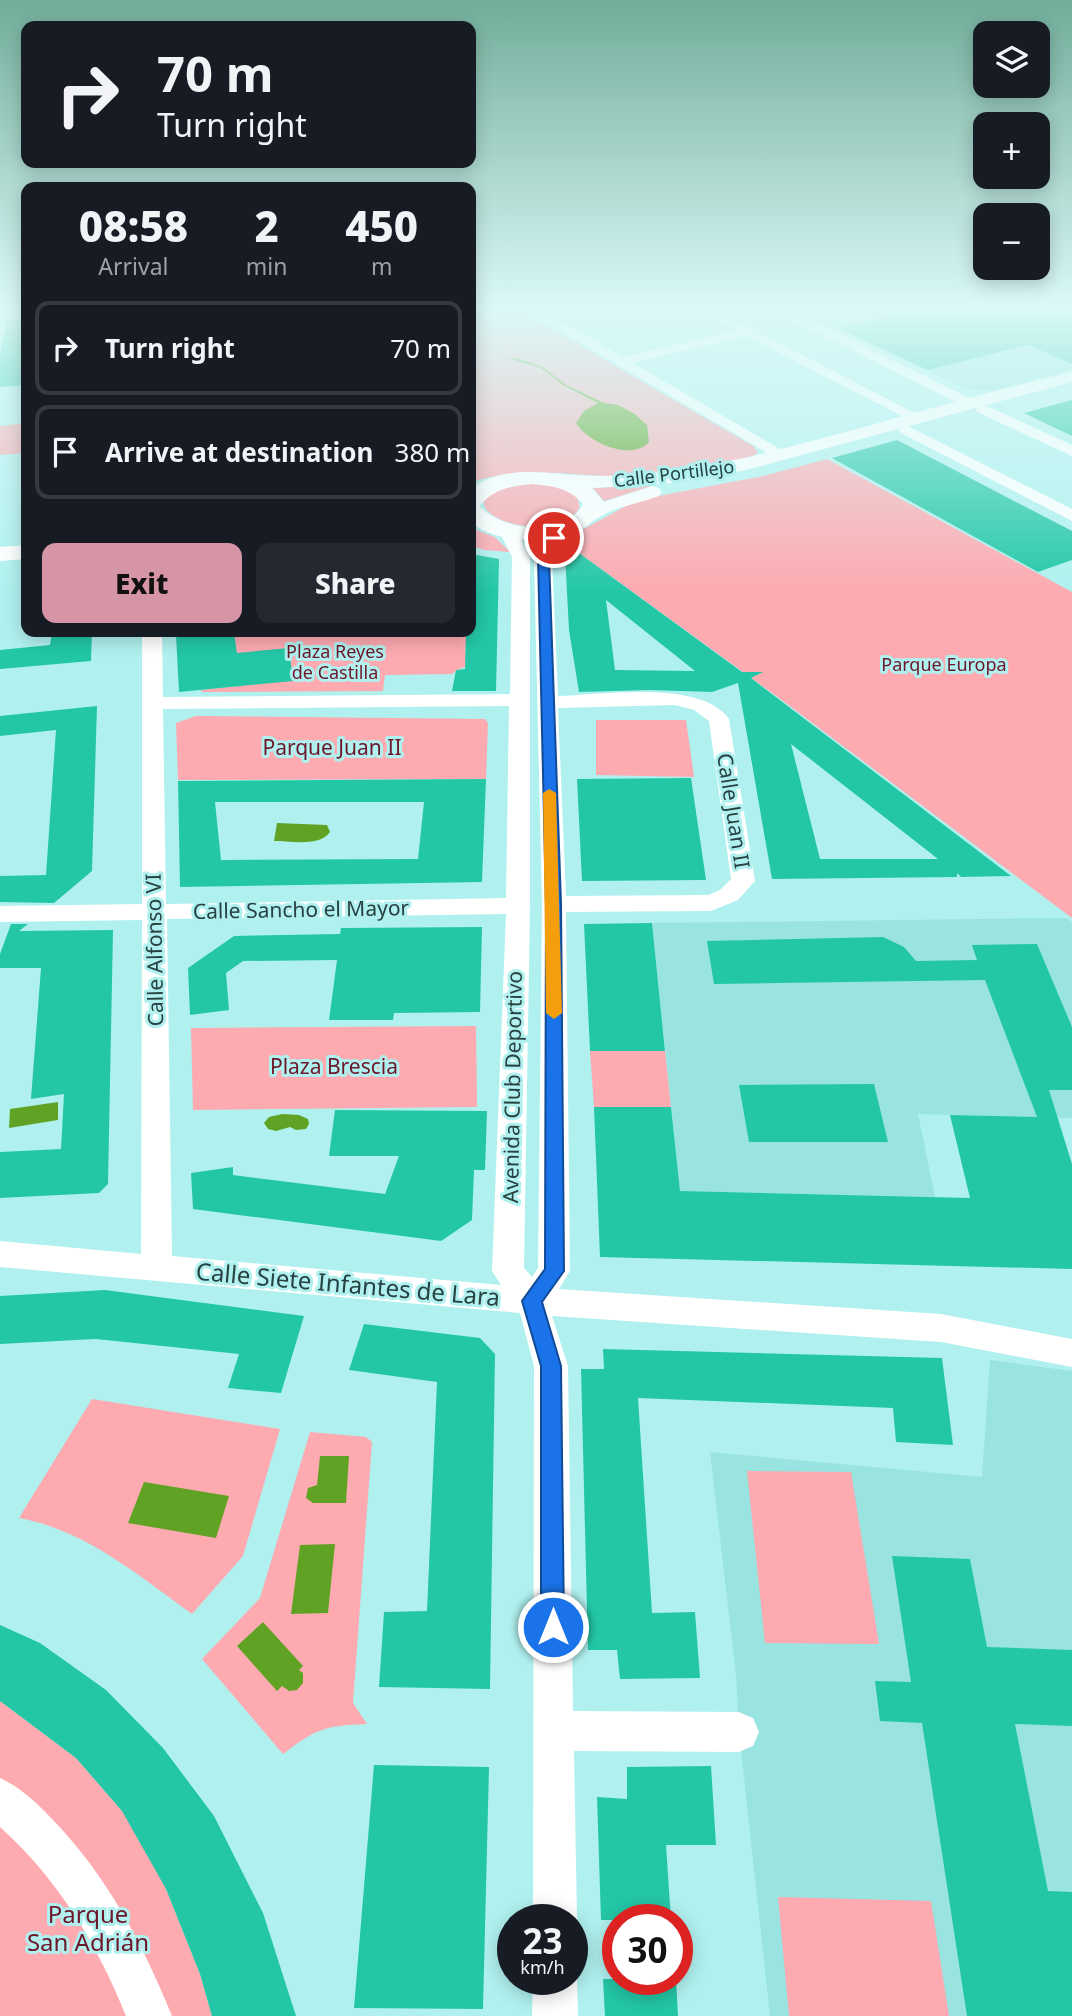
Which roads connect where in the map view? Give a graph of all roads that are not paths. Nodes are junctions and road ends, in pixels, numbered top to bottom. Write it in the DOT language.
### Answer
graph roads {
  1 [pos="694,404"];
  2 [pos="875,404"];
  3 [pos="973,404"];
  4 [pos="983,404"];
  5 [pos="986,404"];
  6 [pos="977,406"];
  7 [pos="911,424"];
  8 [pos="1072,450"];
  9 [pos="776,451"];
  10 [pos="558,481"];
  11 [pos="480,489"];
  12 [pos="592,513"];
  13 [pos="1072,516"];
  14 [pos="488,526"];
  15 [pos="566,529"];
  16 [pos="21,543"];
  17 [pos="0,545"];
  18 [pos="21,552"];
  19 [pos="0,554"];
  20 [pos="152,637"];
  21 [pos="519,700"];
  22 [pos="549,702"];
  23 [pos="153,703"];
  24 [pos="518,865"];
  25 [pos="554,904"];
  26 [pos="517,906"];
  27 [pos="155,913"];
  28 [pos="0,914"];
  29 [pos="0,1254"];
  30 [pos="157,1268"];
  31 [pos="532,1301"];
  32 [pos="1072,1353"];
  33 [pos="554,1731"];
  34 [pos="739,1732"];
  35 [pos="0,1799"];
  36 [pos="555,1904"];
  37 [pos="555,1995"];
  38 [pos="149,2016"];
  39 [pos="555,2016"];
  1 -- 9 [label="street"];
  2 -- 7 [label="street"];
  3 -- 6 [label="street"];
  4 -- 6 [label="main road, Calle Portillejo"];
  5 -- 6 [label="main road, Calle Portillejo"];
  6 -- 7 [label="main road, Calle Portillejo"];
  6 -- 8 [label="street"];
  7 -- 9 [label="main road, Calle Portillejo"];
  7 -- 12 [label="main road, Calle Portillejo"];
  7 -- 13 [label="street"];
  9 -- 10 [label="main road, Calle Portillejo"];
  10 -- 11 [label="main road, Calle Portillejo"];
  10 -- 12 [label="main road"];
  12 -- 15 [label="main road, Calle Portillejo"];
  14 -- 15 [label="main road"];
  14 -- 21 [label="street, Avenida Club Deportivo"];
  15 -- 22 [label="street, Avenida Club Deportivo"];
  16 -- 17 [label="main road"];
  18 -- 19 [label="main road"];
  20 -- 23 [label="street, Calle Alfonso VI"];
  21 -- 23 [label="street"];
  21 -- 24 [label="street, Avenida Club Deportivo"];
  22 -- 25 [label="street, Avenida Club Deportivo"];
  22 -- 25 [label="street, Calle Juan II"];
  23 -- 27 [label="street, Calle Alfonso VI"];
  24 -- 25 [label="street"];
  24 -- 26 [label="street, Avenida Club Deportivo"];
  25 -- 31 [label="street, Avenida Club Deportivo"];
  26 -- 27 [label="street, Calle Sancho el Mayor"];
  26 -- 31 [label="street, Avenida Club Deportivo"];
  27 -- 28 [label="street, Calle Sancho el Mayor"];
  27 -- 30 [label="street, Calle Alfonso VI"];
  29 -- 30 [label="street, Calle Siete Infantes de Lara"];
  30 -- 31 [label="street, Calle Siete Infantes de Lara"];
  31 -- 32 [label="street, Calle Siete Infantes de Lara"];
  31 -- 33 [label="street, Avenida Club Deportivo"];
  33 -- 34 [label="street"];
  33 -- 36 [label="street, Avenida Club Deportivo"];
  35 -- 38 [label="street"];
  37 -- 39 [label="street"];
}
